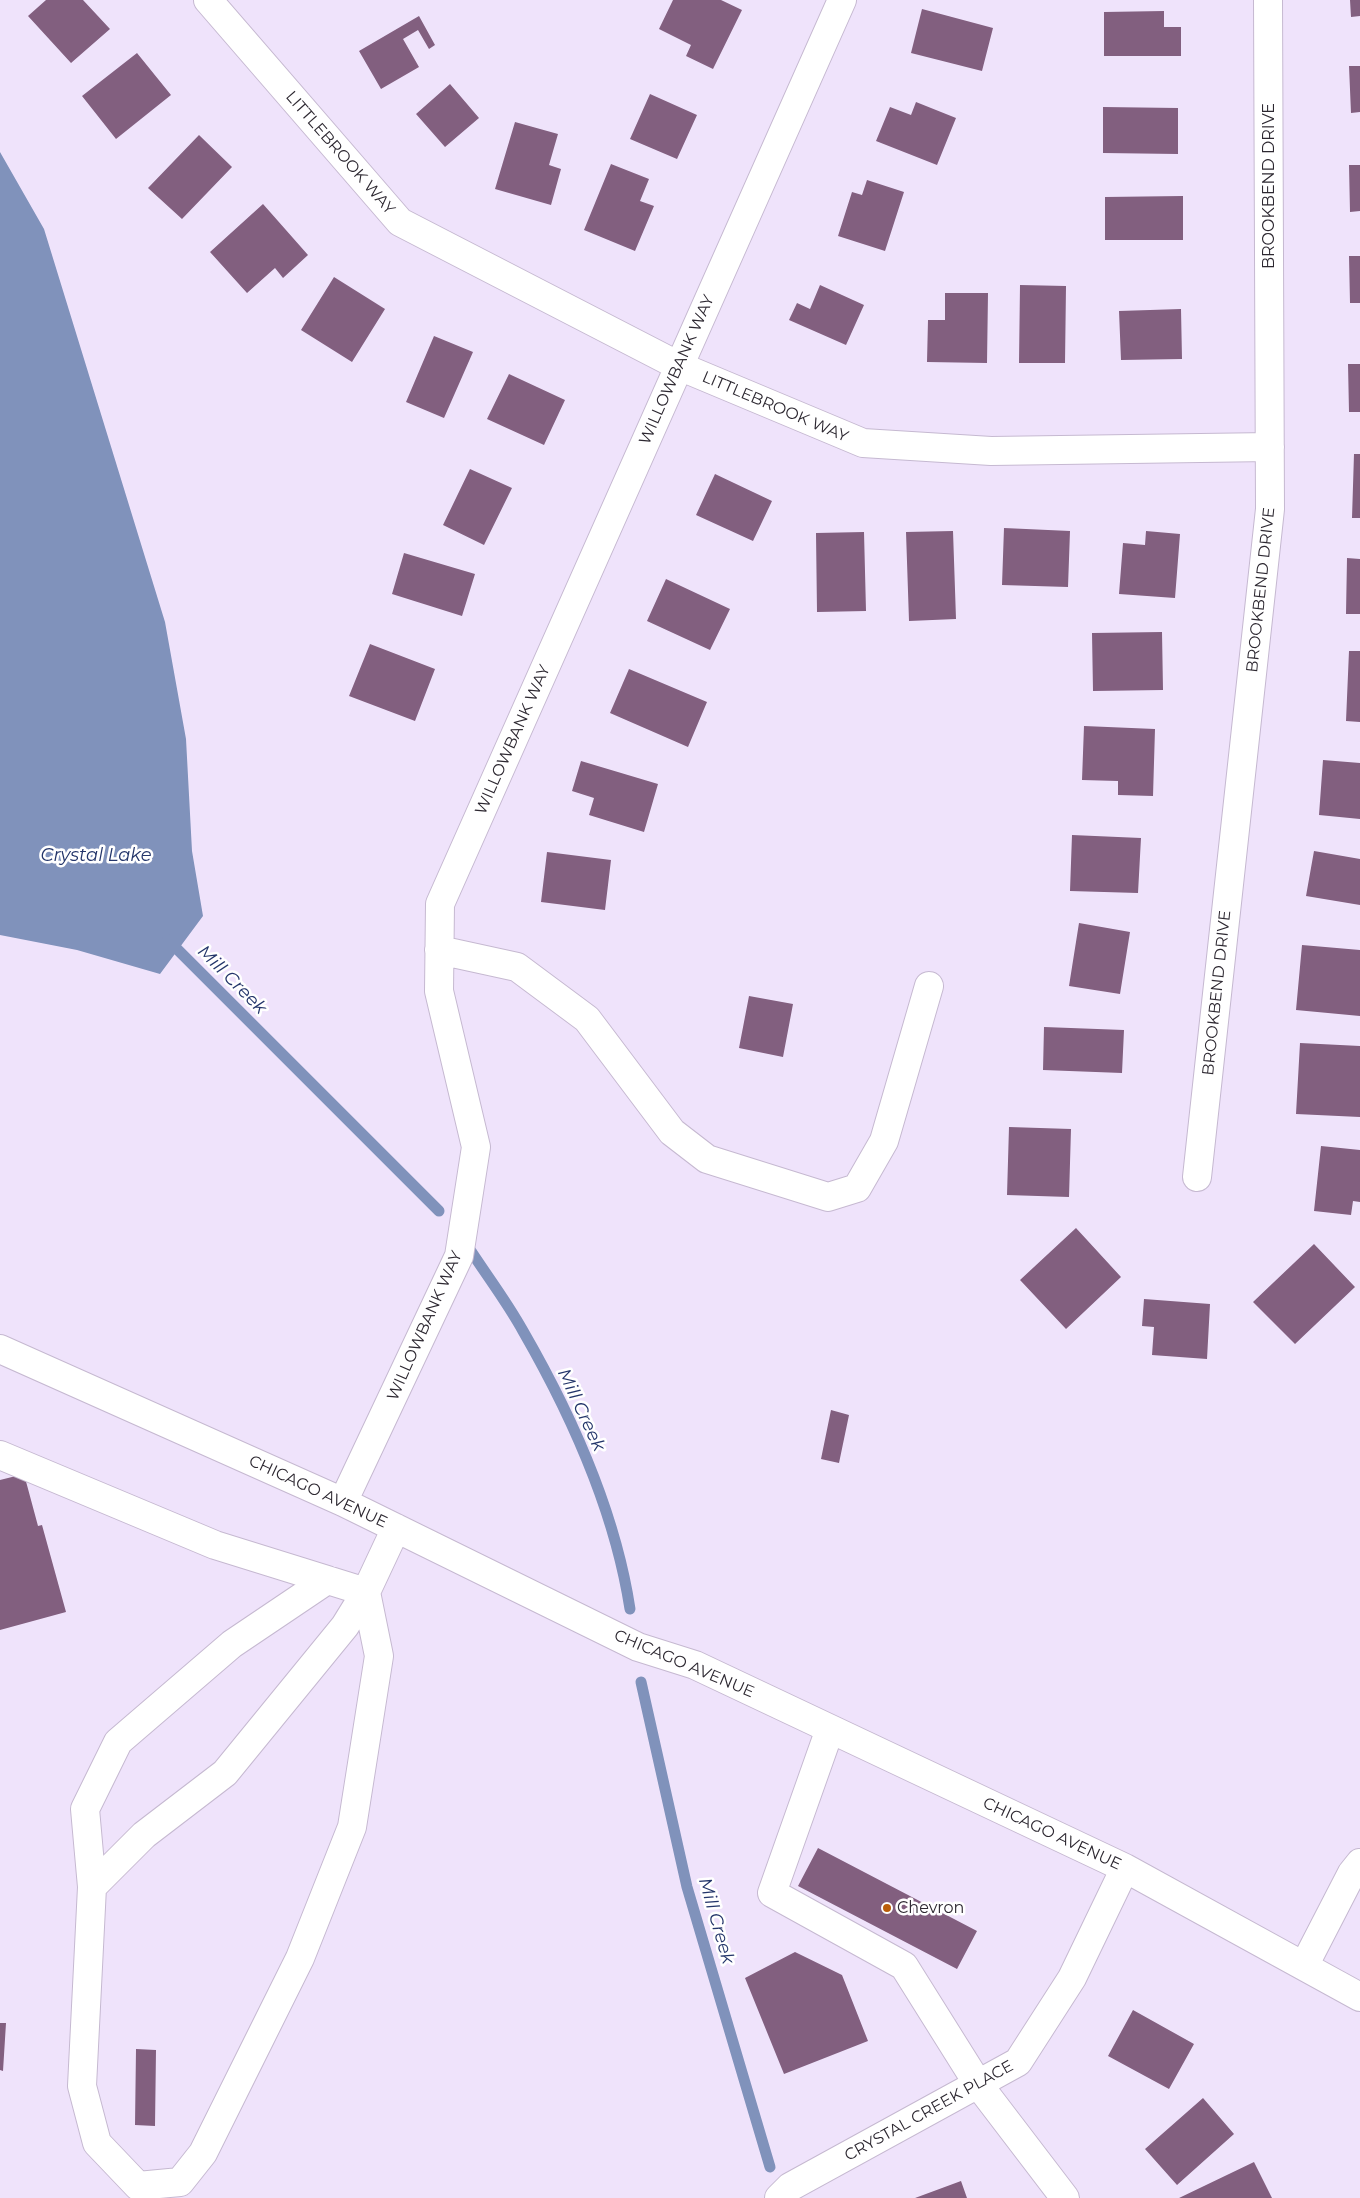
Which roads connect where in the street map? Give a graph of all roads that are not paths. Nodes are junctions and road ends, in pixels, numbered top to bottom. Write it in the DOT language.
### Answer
graph roads {
  1 [pos="208,0"];
  2 [pos="842,0"];
  3 [pos="1268,0"];
  4 [pos="679,366"];
  5 [pos="1270,447"];
  6 [pos="439,950"];
  7 [pos="929,986"];
  8 [pos="1197,1177"];
  9 [pos="0,1349"];
  10 [pos="0,1455"];
  11 [pos="343,1502"];
  12 [pos="396,1528"];
  13 [pos="327,1580"];
  14 [pos="366,1592"];
  15 [pos="830,1729"];
  16 [pos="1360,1862"];
  17 [pos="1125,1868"];
  18 [pos="92,1887"];
  19 [pos="1304,1966"];
  20 [pos="1360,1998"];
  21 [pos="978,2084"];
  22 [pos="779,2198"];
  23 [pos="1065,2198"];
  1 -- 4 [label="street, LITTLEBROOK WAY"];
  2 -- 4 [label="street, WILLOWBANK WAY"];
  3 -- 5 [label="street, BROOKBEND DRIVE"];
  4 -- 5 [label="street, LITTLEBROOK WAY"];
  4 -- 6 [label="street, WILLOWBANK WAY"];
  5 -- 8 [label="street, BROOKBEND DRIVE"];
  6 -- 7 [label="street"];
  6 -- 11 [label="street, WILLOWBANK WAY"];
  9 -- 11 [label="street, CHICAGO AVENUE"];
  10 -- 13 [label="street"];
  11 -- 12 [label="street, CHICAGO AVENUE"];
  12 -- 14 [label="street"];
  12 -- 15 [label="street, CHICAGO AVENUE"];
  13 -- 14 [label="street"];
  13 -- 18 [label="street"];
  14 -- 18 [label="street"];
  14 -- 18 [label="street"];
  15 -- 17 [label="street, CHICAGO AVENUE"];
  15 -- 21 [label="street"];
  16 -- 19 [label="street"];
  17 -- 19 [label="street, CHICAGO AVENUE"];
  17 -- 21 [label="street, CRYSTAL CREEK PLACE"];
  19 -- 20 [label="street, CHICAGO AVENUE"];
  21 -- 22 [label="street, CRYSTAL CREEK PLACE"];
  21 -- 23 [label="street"];
}
